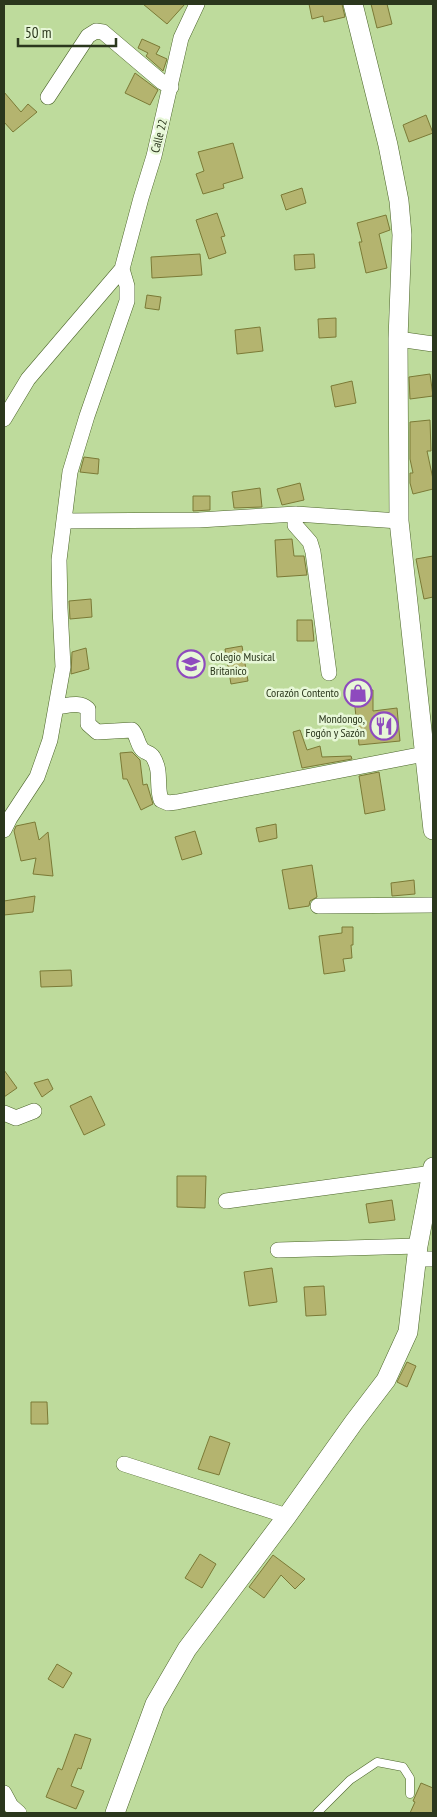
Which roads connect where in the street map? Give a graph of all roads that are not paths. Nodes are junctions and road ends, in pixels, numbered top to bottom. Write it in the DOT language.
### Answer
graph roads {
  1 [pos="197,4"];
  2 [pos="353,4"];
  3 [pos="171,87"];
  4 [pos="48,97"];
  5 [pos="122,269"];
  6 [pos="398,339"];
  7 [pos="433,344"];
  8 [pos="4,419"];
  9 [pos="296,514"];
  10 [pos="398,521"];
  11 [pos="64,522"];
  12 [pos="329,673"];
  13 [pos="56,707"];
  14 [pos="424,754"];
  15 [pos="4,830"];
  16 [pos="433,830"];
  17 [pos="433,905"];
  18 [pos="318,906"];
  19 [pos="34,1111"];
  20 [pos="4,1113"];
  21 [pos="433,1171"];
  22 [pos="226,1201"];
  23 [pos="278,1250"];
  24 [pos="422,1255"];
  25 [pos="124,1464"];
  26 [pos="287,1516"];
  27 [pos="4,1793"];
  28 [pos="410,1794"];
  29 [pos="20,1813"];
  30 [pos="115,1813"];
  31 [pos="317,1813"];
  1 -- 3 [label="street, Calle 22"];
  2 -- 6 [label="street"];
  3 -- 4 [label="street"];
  3 -- 5 [label="street, Calle 22"];
  5 -- 8 [label="street"];
  5 -- 11 [label="street"];
  6 -- 7 [label="street"];
  6 -- 10 [label="street"];
  9 -- 10 [label="street"];
  9 -- 11 [label="street"];
  9 -- 12 [label="street"];
  10 -- 14 [label="street"];
  11 -- 13 [label="street"];
  13 -- 14 [label="street"];
  13 -- 15 [label="street"];
  14 -- 16 [label="street"];
  17 -- 18 [label="street"];
  19 -- 20 [label="street"];
  21 -- 22 [label="street"];
  21 -- 24 [label="street"];
  23 -- 24 [label="street"];
  24 -- 26 [label="street"];
  25 -- 26 [label="street"];
  26 -- 30 [label="street"];
  27 -- 29 [label="street"];
  28 -- 31 [label="lane"];
}
